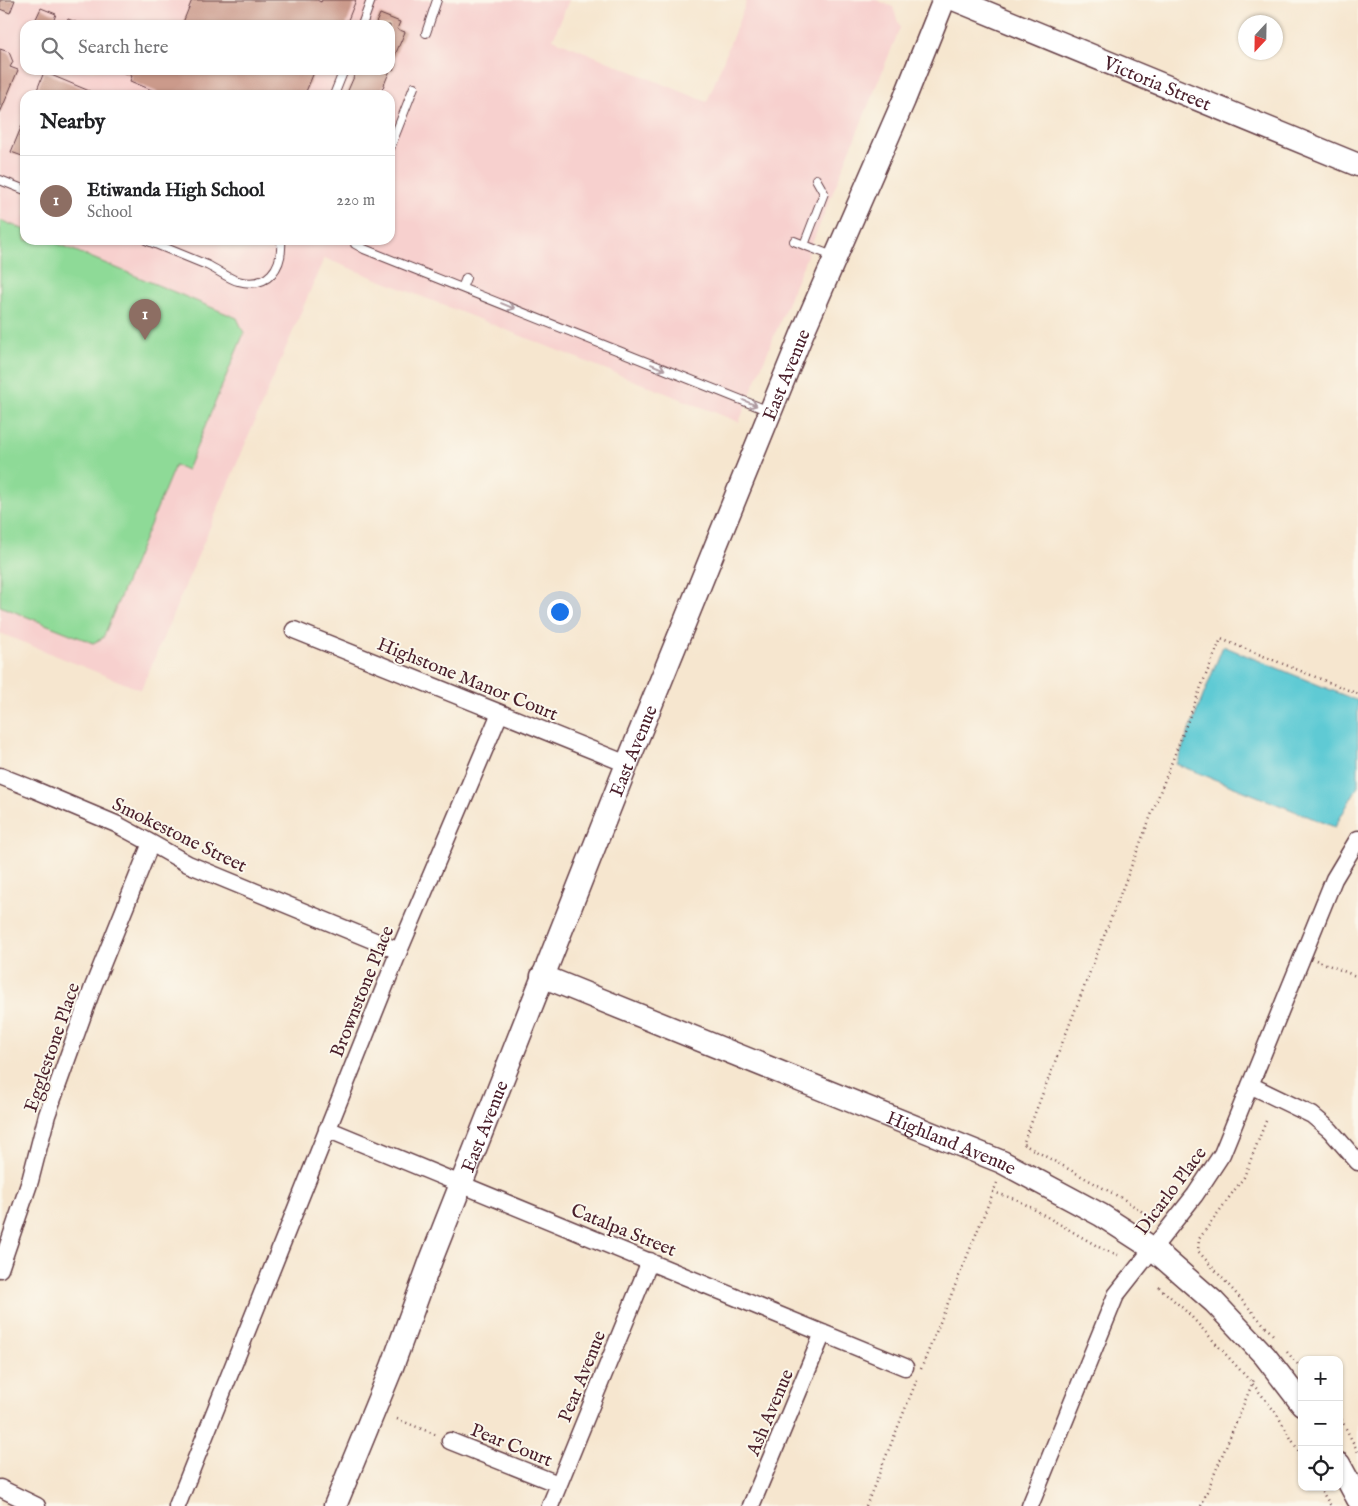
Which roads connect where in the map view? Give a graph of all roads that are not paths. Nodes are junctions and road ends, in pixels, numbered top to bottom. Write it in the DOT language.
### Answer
graph roads {
  1 [pos="372,0"];
  2 [pos="438,0"];
  3 [pos="944,0"];
  4 [pos="956,0"];
  5 [pos="364,20"];
  6 [pos="426,33"];
  7 [pos="342,75"];
  8 [pos="414,88"];
  9 [pos="336,90"];
  10 [pos="395,136"];
  11 [pos="1358,165"];
  12 [pos="816,179"];
  13 [pos="0,180"];
  14 [pos="20,188"];
  15 [pos="794,241"];
  16 [pos="158,245"];
  17 [pos="281,245"];
  18 [pos="357,245"];
  19 [pos="804,245"];
  20 [pos="835,258"];
  21 [pos="466,278"];
  22 [pos="462,288"];
  23 [pos="771,412"];
  24 [pos="294,630"];
  25 [pos="500,712"];
  26 [pos="627,764"];
  27 [pos="0,776"];
  28 [pos="1358,839"];
  29 [pos="152,842"];
  30 [pos="398,951"];
  31 [pos="542,976"];
  32 [pos="1250,1085"];
  33 [pos="327,1129"];
  34 [pos="1358,1162"];
  35 [pos="462,1184"];
  36 [pos="1152,1248"];
  37 [pos="650,1261"];
  38 [pos="0,1269"];
  39 [pos="823,1333"];
  40 [pos="905,1367"];
  41 [pos="1300,1401"];
  42 [pos="450,1441"];
  43 [pos="1343,1471"];
  44 [pos="558,1484"];
  45 [pos="0,1488"];
  46 [pos="1358,1499"];
  47 [pos="37,1506"];
  48 [pos="177,1506"];
  49 [pos="335,1506"];
  50 [pos="550,1506"];
  51 [pos="751,1506"];
  52 [pos="1030,1506"];
  1 -- 5 [label="lane"];
  2 -- 6 [label="lane"];
  3 -- 20 [label="main road, East Avenue"];
  4 -- 11 [label="main road, Victoria Street"];
  7 -- 9 [label="lane"];
  8 -- 10 [label="lane"];
  12 -- 19 [label="lane"];
  13 -- 14 [label="lane"];
  15 -- 19 [label="lane"];
  16 -- 17 [label="lane"];
  18 -- 22 [label="lane"];
  19 -- 20 [label="lane"];
  20 -- 23 [label="main road, East Avenue"];
  21 -- 22 [label="lane"];
  22 -- 23 [label="lane, one-way"];
  23 -- 26 [label="main road, East Avenue"];
  24 -- 25 [label="street, Highstone Manor Court"];
  25 -- 26 [label="street, Highstone Manor Court"];
  25 -- 30 [label="street, Brownstone Place"];
  26 -- 31 [label="main road, East Avenue"];
  27 -- 29 [label="street, Smokestone Street"];
  28 -- 32 [label="street, Dicarlo Place"];
  29 -- 30 [label="street, Smokestone Street"];
  29 -- 38 [label="street, Egglestone Place"];
  30 -- 33 [label="street, Brownstone Place"];
  31 -- 35 [label="main road, East Avenue"];
  31 -- 36 [label="main road, Highland Avenue"];
  32 -- 34 [label="street"];
  32 -- 36 [label="street, Dicarlo Place"];
  33 -- 35 [label="street, Catalpa Street"];
  33 -- 48 [label="street, Brownstone Place"];
  35 -- 37 [label="street, Catalpa Street"];
  35 -- 49 [label="main road, East Avenue"];
  36 -- 41 [label="main road, Highland Avenue"];
  36 -- 52 [label="street, Dicarlo Place"];
  37 -- 39 [label="street, Catalpa Street"];
  37 -- 44 [label="street, Pear Avenue"];
  39 -- 40 [label="street, Catalpa Street"];
  39 -- 51 [label="street, Ash Avenue"];
  42 -- 44 [label="street, Pear Court"];
  43 -- 46 [label="main road"];
  44 -- 50 [label="street, Pear Avenue"];
  45 -- 47 [label="street"];
}
